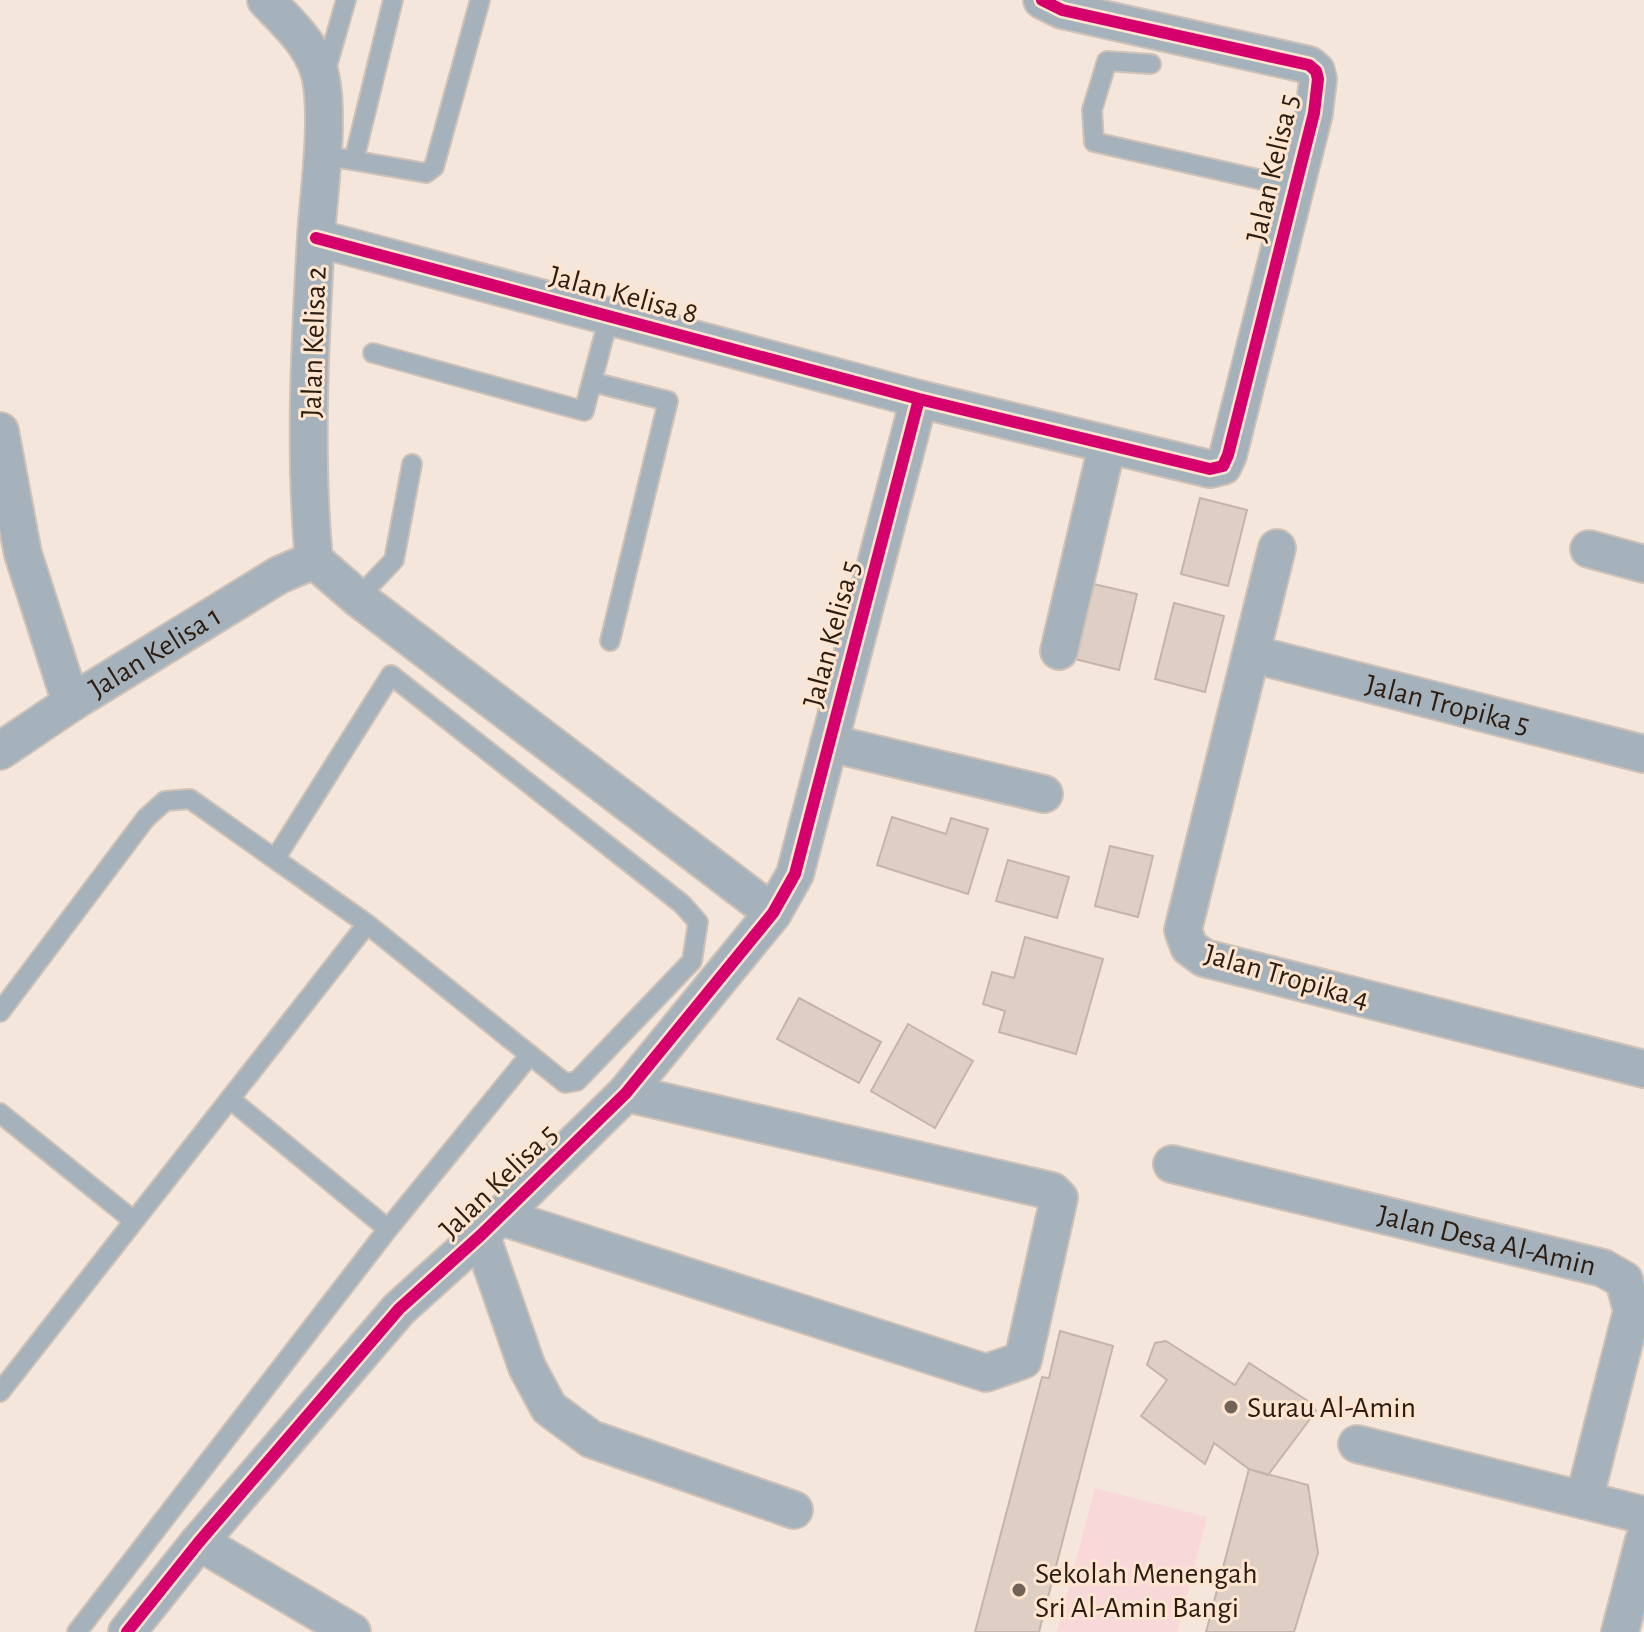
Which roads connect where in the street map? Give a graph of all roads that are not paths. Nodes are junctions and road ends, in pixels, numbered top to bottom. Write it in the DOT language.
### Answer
graph roads {
  1 [pos="266,0"];
  2 [pos="346,0"];
  3 [pos="393,0"];
  4 [pos="480,0"];
  5 [pos="1042,0"];
  6 [pos="1151,64"];
  7 [pos="322,84"];
  8 [pos="338,158"];
  9 [pos="1297,188"];
  10 [pos="316,238"];
  11 [pos="609,317"];
  12 [pos="373,353"];
  13 [pos="592,382"];
  14 [pos="919,399"];
  15 [pos="0,431"];
  16 [pos="1107,446"];
  17 [pos="412,464"];
  18 [pos="1277,548"];
  19 [pos="1589,549"];
  20 [pos="314,560"];
  21 [pos="1644,564"];
  22 [pos="358,598"];
  23 [pos="610,641"];
  24 [pos="1059,651"];
  25 [pos="1252,654"];
  26 [pos="71,703"];
  27 [pos="829,743"];
  28 [pos="0,751"];
  29 [pos="1644,754"];
  30 [pos="1044,794"];
  31 [pos="275,859"];
  32 [pos="773,913"];
  33 [pos="367,924"];
  34 [pos="0,1012"];
  35 [pos="529,1056"];
  36 [pos="1644,1069"];
  37 [pos="626,1093"];
  38 [pos="230,1099"];
  39 [pos="0,1113"];
  40 [pos="1172,1164"];
  41 [pos="134,1221"];
  42 [pos="490,1226"];
  43 [pos="388,1229"];
  44 [pos="0,1392"];
  45 [pos="1357,1444"];
  46 [pos="1584,1500"];
  47 [pos="794,1510"];
  48 [pos="1644,1515"];
  49 [pos="1644,1540"];
  50 [pos="199,1542"];
  51 [pos="77,1632"];
  52 [pos="127,1632"];
  53 [pos="352,1632"];
  54 [pos="1620,1632"];
  1 -- 7 [label="street, Jalan Kelisa 2"];
  2 -- 7 [label="lane"];
  3 -- 8 [label="lane"];
  4 -- 8 [label="lane"];
  5 -- 9 [label="street, Jalan Kelisa 5"];
  6 -- 9 [label="lane"];
  7 -- 8 [label="street, Jalan Kelisa 2"];
  8 -- 10 [label="street, Jalan Kelisa 2"];
  9 -- 16 [label="street, Jalan Kelisa 5"];
  10 -- 11 [label="street, Jalan Kelisa 8"];
  10 -- 20 [label="street, Jalan Kelisa 2"];
  11 -- 13 [label="lane"];
  11 -- 14 [label="street, Jalan Kelisa 8"];
  12 -- 13 [label="lane"];
  13 -- 23 [label="lane"];
  14 -- 16 [label="street, Jalan Kelisa 5"];
  14 -- 27 [label="street, Jalan Kelisa 5"];
  15 -- 26 [label="street"];
  16 -- 24 [label="street"];
  17 -- 22 [label="lane"];
  18 -- 25 [label="street, Jalan Tropika 4"];
  19 -- 21 [label="street"];
  20 -- 22 [label="street"];
  20 -- 26 [label="street, Jalan Kelisa 1"];
  22 -- 32 [label="street"];
  25 -- 29 [label="street, Jalan Tropika 5"];
  25 -- 36 [label="street, Jalan Tropika 4"];
  26 -- 28 [label="street, Jalan Kelisa 1"];
  27 -- 30 [label="street"];
  27 -- 32 [label="street, Jalan Kelisa 5"];
  31 -- 33 [label="lane"];
  31 -- 34 [label="lane"];
  31 -- 35 [label="lane"];
  32 -- 37 [label="street, Jalan Kelisa 5"];
  33 -- 35 [label="lane"];
  33 -- 38 [label="lane"];
  35 -- 43 [label="lane"];
  37 -- 42 [label="street, Jalan Kelisa 5"];
  37 -- 42 [label="street"];
  38 -- 41 [label="lane"];
  38 -- 43 [label="lane"];
  39 -- 41 [label="lane"];
  40 -- 46 [label="street, Jalan Desa Al-Amin"];
  41 -- 44 [label="lane"];
  42 -- 47 [label="street"];
  42 -- 50 [label="street, Jalan Kelisa 5"];
  43 -- 51 [label="lane"];
  45 -- 46 [label="street"];
  46 -- 48 [label="street"];
  49 -- 54 [label="street"];
  50 -- 52 [label="street, Jalan Kelisa 5"];
  50 -- 53 [label="street"];
}
